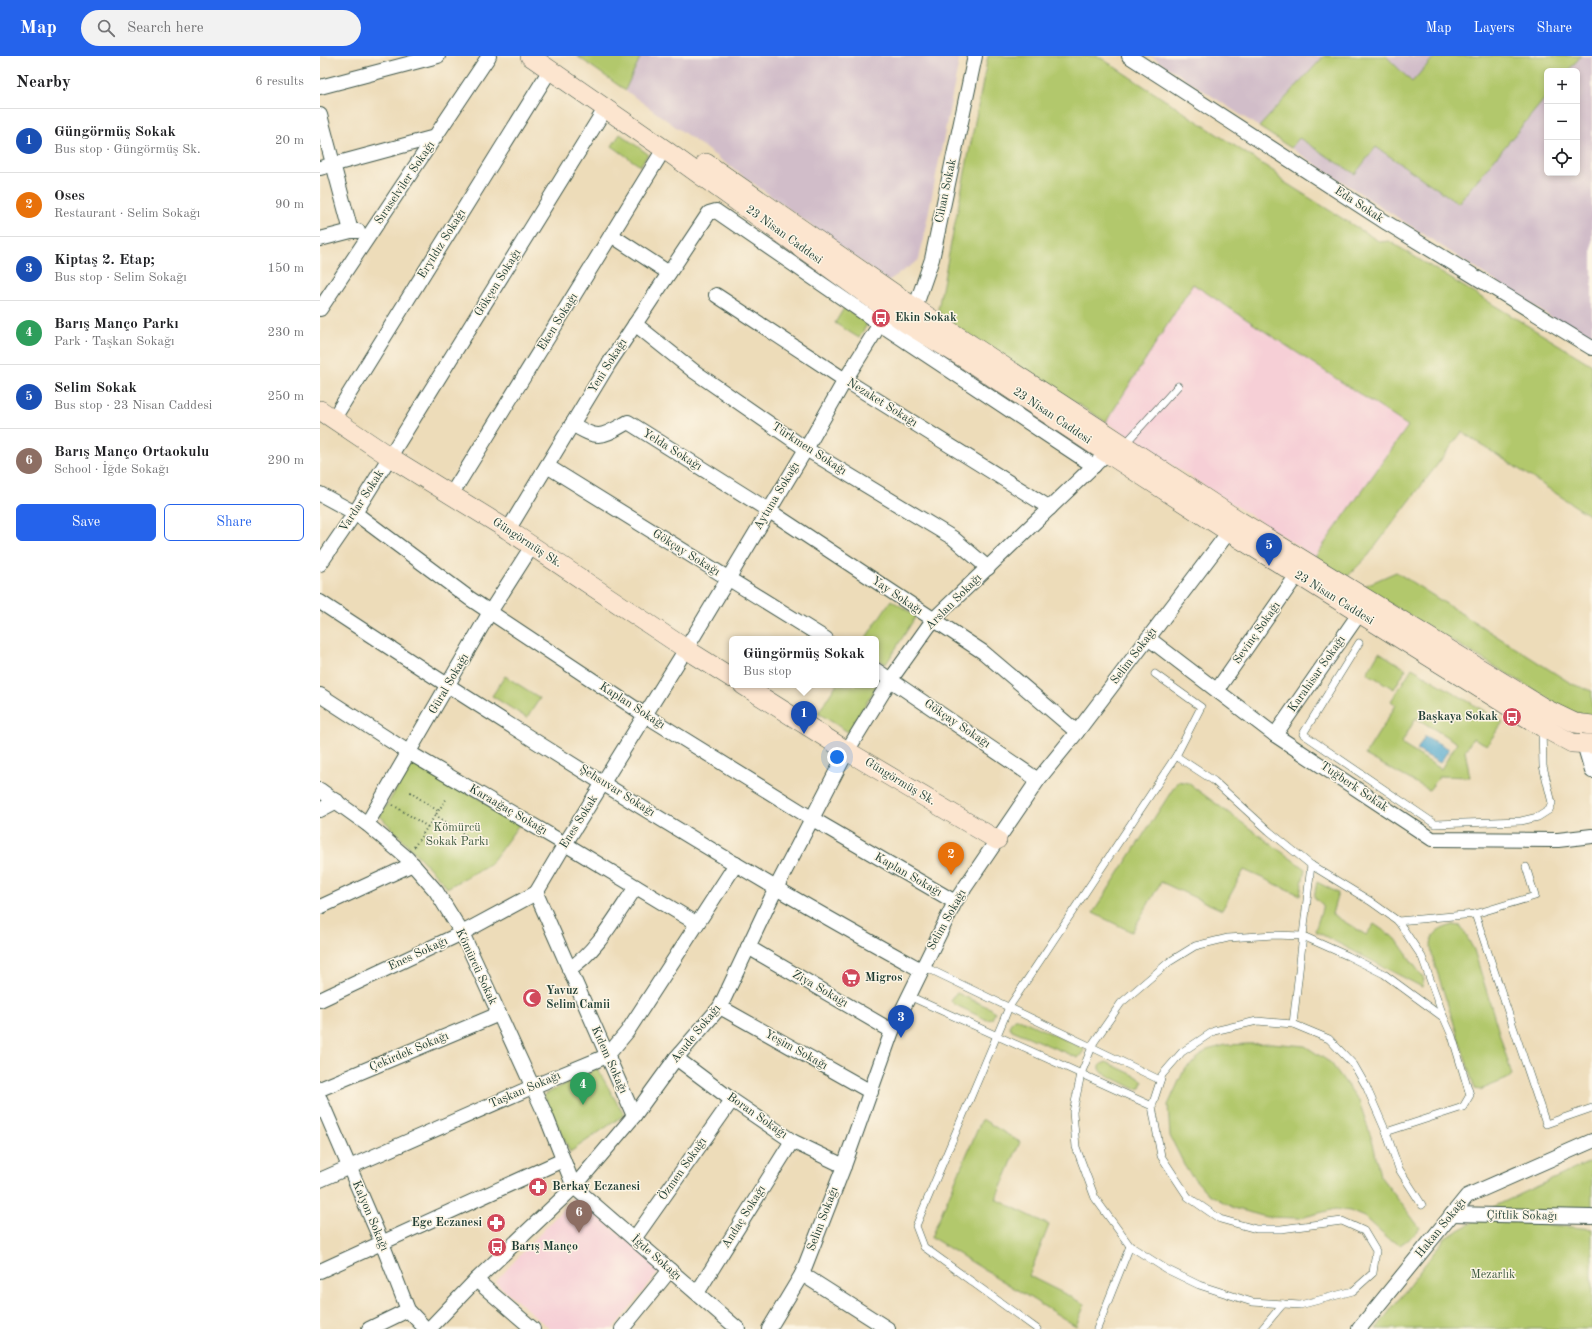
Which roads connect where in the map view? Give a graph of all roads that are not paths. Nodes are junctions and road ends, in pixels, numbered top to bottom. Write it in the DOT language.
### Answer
graph roads {
  1 [pos="438,56"];
  2 [pos="489,56"];
  3 [pos="530,56"];
  4 [pos="975,56"];
  5 [pos="1129,56"];
  6 [pos="551,63"];
  7 [pos="320,87"];
  8 [pos="605,109"];
  9 [pos="320,115"];
  10 [pos="435,137"];
  11 [pos="664,149"];
  12 [pos="326,166"];
  13 [pos="373,230"];
  14 [pos="351,231"];
  15 [pos="611,235"];
  16 [pos="320,239"];
  17 [pos="669,273"];
  18 [pos="716,295"];
  19 [pos="320,309"];
  20 [pos="911,316"];
  21 [pos="635,324"];
  22 [pos="880,324"];
  23 [pos="1592,348"];
  24 [pos="845,380"];
  25 [pos="1178,386"];
  26 [pos="327,414"];
  27 [pos="572,424"];
  28 [pos="806,449"];
  29 [pos="1108,455"];
  30 [pos="390,457"];
  31 [pos="547,466"];
  32 [pos="320,494"];
  33 [pos="451,495"];
  34 [pos="1050,508"];
  35 [pos="768,510"];
  36 [pos="355,513"];
  37 [pos="1233,526"];
  38 [pos="508,530"];
  39 [pos="532,546"];
  40 [pos="320,564"];
  41 [pos="988,568"];
  42 [pos="1297,575"];
  43 [pos="727,579"];
  44 [pos="320,602"];
  45 [pos="490,612"];
  46 [pos="1359,614"];
  47 [pos="933,620"];
  48 [pos="821,636"];
  49 [pos="1148,638"];
  50 [pos="1359,643"];
  51 [pos="686,649"];
  52 [pos="879,672"];
  53 [pos="1155,674"];
  54 [pos="729,676"];
  55 [pos="891,679"];
  56 [pos="448,686"];
  57 [pos="748,688"];
  58 [pos="1216,690"];
  59 [pos="320,695"];
  60 [pos="645,715"];
  61 [pos="1592,725"];
  62 [pos="1542,728"];
  63 [pos="1077,732"];
  64 [pos="1275,735"];
  65 [pos="1588,744"];
  66 [pos="847,751"];
  67 [pos="408,752"];
  68 [pos="1176,756"];
  69 [pos="1592,771"];
  70 [pos="1038,780"];
  71 [pos="604,783"];
  72 [pos="320,790"];
  73 [pos="337,801"];
  74 [pos="320,810"];
  75 [pos="811,818"];
  76 [pos="367,824"];
  77 [pos="1592,836"];
  78 [pos="997,840"];
  79 [pos="565,844"];
  80 [pos="410,861"];
  81 [pos="736,864"];
  82 [pos="1311,865"];
  83 [pos="1526,867"];
  84 [pos="636,887"];
  85 [pos="776,888"];
  86 [pos="536,893"];
  87 [pos="955,902"];
  88 [pos="320,907"];
  89 [pos="1475,914"];
  90 [pos="1398,921"];
  91 [pos="696,923"];
  92 [pos="462,933"];
  93 [pos="1303,936"];
  94 [pos="748,947"];
  95 [pos="569,968"];
  96 [pos="922,968"];
  97 [pos="909,996"];
  98 [pos="320,1000"];
  99 [pos="720,1007"];
  100 [pos="1009,1007"];
  101 [pos="499,1014"];
  102 [pos="1444,1018"];
  103 [pos="1292,1024"];
  104 [pos="892,1031"];
  105 [pos="997,1035"];
  106 [pos="1092,1047"];
  107 [pos="607,1056"];
  108 [pos="676,1058"];
  109 [pos="1081,1074"];
  110 [pos="1160,1080"];
  111 [pos="532,1087"];
  112 [pos="320,1089"];
  113 [pos="871,1092"];
  114 [pos="320,1099"];
  115 [pos="732,1100"];
  116 [pos="1152,1106"];
  117 [pos="1592,1108"];
  118 [pos="634,1116"];
  119 [pos="1386,1132"];
  120 [pos="792,1141"];
  121 [pos="1592,1141"];
  122 [pos="563,1160"];
  123 [pos="844,1166"];
  124 [pos="349,1167"];
  125 [pos="320,1180"];
  126 [pos="574,1187"];
  127 [pos="1422,1205"];
  128 [pos="1452,1214"];
  129 [pos="1592,1217"];
  130 [pos="634,1239"];
  131 [pos="382,1243"];
  132 [pos="1130,1246"];
  133 [pos="670,1270"];
  134 [pos="320,1271"];
  135 [pos="802,1274"];
  136 [pos="476,1280"];
  137 [pos="696,1293"];
  138 [pos="1283,1304"];
  139 [pos="408,1310"];
  140 [pos="630,1326"];
  141 [pos="369,1329"];
  142 [pos="427,1329"];
  143 [pos="533,1329"];
  144 [pos="738,1329"];
  145 [pos="769,1329"];
  146 [pos="888,1329"];
  147 [pos="1037,1329"];
  148 [pos="1097,1329"];
  149 [pos="1262,1329"];
  150 [pos="1359,1329"];
  1 -- 7 [label="street"];
  2 -- 10 [label="street, Sıraselviler Sokağı"];
  3 -- 6 [label="street, 23 Nisan Caddesi"];
  4 -- 20 [label="street, Cihan Sokak"];
  5 -- 23 [label="street, Eda Sokak"];
  6 -- 8 [label="street, 23 Nisan Caddesi"];
  6 -- 20 [label="street, 23 Nisan Caddesi"];
  6 -- 26 [label="street, Eryıldız Sokağı"];
  8 -- 11 [label="street, 23 Nisan Caddesi"];
  8 -- 30 [label="street, Gökçen Sokağı"];
  9 -- 12 [label="street"];
  10 -- 12 [label="street"];
  10 -- 13 [label="street, Sıraselviler Sokağı"];
  11 -- 15 [label="street, Eken Sokağı"];
  11 -- 20 [label="street, 23 Nisan Caddesi"];
  12 -- 14 [label="street"];
  13 -- 14 [label="street"];
  13 -- 19 [label="street, Sıraselviler Sokağı"];
  14 -- 16 [label="street"];
  15 -- 17 [label="street"];
  15 -- 33 [label="street, Eken Sokağı"];
  17 -- 21 [label="street, Yeni Sokağı"];
  17 -- 22 [label="street, Yeni Sokağı"];
  18 -- 24 [label="street, Nezaket Sokağı"];
  20 -- 29 [label="street, 23 Nisan Caddesi"];
  21 -- 27 [label="street, Yeni Sokağı"];
  21 -- 28 [label="street, Türkmen Sokağı"];
  22 -- 24 [label="street, Aytuna Sokağı"];
  22 -- 29 [label="street"];
  24 -- 28 [label="street, Aytuna Sokağı"];
  24 -- 34 [label="street, Nezaket Sokağı"];
  25 -- 29 [label="lane"];
  26 -- 30 [label="street, Güngörmüş Sk."];
  27 -- 31 [label="street, Yeni Sokağı"];
  27 -- 35 [label="street, Yelda Sokağı"];
  28 -- 35 [label="street, Aytuna Sokağı"];
  28 -- 41 [label="street, Türkmen Sokağı"];
  29 -- 34 [label="street, Arslan Sokağı"];
  29 -- 37 [label="street, 23 Nisan Caddesi"];
  30 -- 33 [label="street, Güngörmüş Sk."];
  30 -- 36 [label="street, Vardar Sokak"];
  31 -- 38 [label="street, Yeni Sokağı"];
  31 -- 43 [label="street, Gökçay Sokağı"];
  32 -- 36 [label="street, Kaplan Sokağı"];
  33 -- 38 [label="street, Güngörmüş Sk."];
  34 -- 41 [label="street, Arslan Sokağı"];
  35 -- 43 [label="street, Aytuna Sokağı"];
  35 -- 47 [label="street, Yay Sokağı"];
  36 -- 40 [label="street, Vardar Sokak"];
  36 -- 45 [label="street, Kaplan Sokağı"];
  37 -- 42 [label="street, 23 Nisan Caddesi"];
  37 -- 49 [label="street, Selim Sokağı"];
  37 -- 61 [label="street, 23 Nisan Caddesi"];
  38 -- 39 [label="street, Güngörmüş Sk."];
  39 -- 45 [label="street, Güral Sokağı"];
  39 -- 51 [label="street, Güngörmüş Sk."];
  41 -- 47 [label="street, Arslan Sokağı"];
  42 -- 46 [label="street, 23 Nisan Caddesi"];
  42 -- 58 [label="street, Sevinç Sokağı"];
  43 -- 48 [label="street, Gökçay Sokağı"];
  43 -- 51 [label="street, Aytuna Sokağı"];
  44 -- 56 [label="street, Şehsuvar Sokağı"];
  45 -- 56 [label="street, Güral Sokağı"];
  45 -- 60 [label="street, Kaplan Sokağı"];
  46 -- 62 [label="street, 23 Nisan Caddesi"];
  46 -- 64 [label="street, Karahisar Sokağı"];
  47 -- 55 [label="street, Arslan Sokağı"];
  47 -- 63 [label="street, Yay Sokağı"];
  49 -- 58 [label="street, Tuğberk Sokak"];
  49 -- 63 [label="street, Selim Sokağı"];
  50 -- 62 [label="lane"];
  51 -- 54 [label="street, Güngörmüş Sk."];
  51 -- 60 [label="street, Enes Sokak"];
  52 -- 55 [label="street, Gökçay Sokağı"];
  53 -- 68 [label="lane"];
  55 -- 66 [label="street, Arslan Sokağı"];
  55 -- 70 [label="street, Gökçay Sokağı"];
  56 -- 67 [label="street, Güral Sokağı"];
  56 -- 71 [label="street, Şehsuvar Sokağı"];
  57 -- 66 [label="street, Güngörmüş Sk."];
  58 -- 64 [label="street, Tuğberk Sokak"];
  59 -- 67 [label="street, Karaağaç Sokağı"];
  60 -- 71 [label="street, Enes Sokak"];
  60 -- 75 [label="street, Kaplan Sokağı"];
  62 -- 65 [label="street, 23 Nisan Caddesi"];
  63 -- 70 [label="street, Selim Sokağı"];
  64 -- 77 [label="street, Tuğberk Sokak"];
  65 -- 69 [label="street"];
  66 -- 75 [label="street, Arslan Sokağı"];
  66 -- 78 [label="street, Güngörmüş Sk."];
  67 -- 76 [label="street, Güral Sokağı"];
  67 -- 79 [label="street, Karaağaç Sokağı"];
  68 -- 82 [label="lane"];
  68 -- 100 [label="lane"];
  70 -- 78 [label="street, Selim Sokağı"];
  71 -- 79 [label="street, Enes Sokak"];
  71 -- 81 [label="street, Şehsuvar Sokağı"];
  72 -- 73 [label="street, Kömürcü Sokak"];
  73 -- 74 [label="street"];
  73 -- 76 [label="street, Kömürcü Sokak"];
  75 -- 85 [label="street, Asude Sokağı"];
  75 -- 87 [label="street, Kaplan Sokağı"];
  76 -- 80 [label="street, Kömürcü Sokak"];
  78 -- 87 [label="street, Selim Sokağı"];
  79 -- 84 [label="street, Karaağaç Sokağı"];
  79 -- 86 [label="street, Enes Sokak"];
  80 -- 88 [label="street"];
  80 -- 92 [label="street, Kömürcü Sokak"];
  81 -- 85 [label="street, Şehsuvar Sokağı"];
  81 -- 91 [label="street, Taşkan Sokağı"];
  82 -- 90 [label="lane"];
  82 -- 93 [label="lane"];
  83 -- 89 [label="lane"];
  84 -- 91 [label="street, Karaağaç Sokağı"];
  84 -- 95 [label="street"];
  85 -- 94 [label="street, Asude Sokağı"];
  85 -- 96 [label="street, Şehsuvar Sokağı"];
  86 -- 92 [label="street, Enes Sokağı"];
  86 -- 95 [label="street, Kıdem Sokağı"];
  87 -- 96 [label="street, Selim Sokağı"];
  89 -- 90 [label="lane"];
  89 -- 117 [label="lane"];
  90 -- 102 [label="lane"];
  91 -- 107 [label="street, Taşkan Sokağı"];
  92 -- 98 [label="street, Enes Sokağı"];
  92 -- 101 [label="street, Kömürcü Sokak"];
  93 -- 102 [label="lane"];
  93 -- 103 [label="lane"];
  93 -- 106 [label="lane"];
  94 -- 99 [label="street, Asude Sokağı"];
  94 -- 104 [label="street, Ziya Sokağı"];
  95 -- 107 [label="street, Kıdem Sokağı"];
  96 -- 97 [label="street, Selim Sokağı"];
  96 -- 100 [label="lane"];
  97 -- 104 [label="street, Selim Sokağı"];
  97 -- 105 [label="lane"];
  99 -- 108 [label="street, Asude Sokağı"];
  99 -- 113 [label="street, Yeşim Sokağı"];
  100 -- 105 [label="lane"];
  100 -- 106 [label="lane"];
  101 -- 111 [label="street, Kömürcü Sokak"];
  101 -- 112 [label="street, Çekirdek Sokağı"];
  102 -- 119 [label="lane"];
  103 -- 110 [label="lane"];
  103 -- 119 [label="lane"];
  104 -- 113 [label="street, Selim Sokağı"];
  105 -- 109 [label="lane"];
  105 -- 147 [label="lane"];
  106 -- 109 [label="lane"];
  106 -- 110 [label="lane"];
  107 -- 111 [label="street, Taşkan Sokağı"];
  107 -- 118 [label="street, Kıdem Sokağı"];
  108 -- 115 [label="street, Boran Sokağı"];
  108 -- 118 [label="street, Asude Sokağı"];
  109 -- 116 [label="lane"];
  109 -- 132 [label="lane"];
  110 -- 116 [label="lane"];
  111 -- 122 [label="street, Kömürcü Sokak"];
  111 -- 124 [label="street, Taşkan Sokağı"];
  113 -- 123 [label="street, Selim Sokağı"];
  114 -- 124 [label="street, Kalyon Sokağı"];
  115 -- 120 [label="street, Boran Sokağı"];
  115 -- 130 [label="street, Özmen Sokağı"];
  116 -- 138 [label="lane"];
  118 -- 126 [label="street, Asude Sokağı"];
  119 -- 127 [label="lane"];
  120 -- 123 [label="street, Boran Sokağı"];
  120 -- 137 [label="street, Andaç Sokağı"];
  121 -- 128 [label="street, Hakan Sokağı"];
  122 -- 126 [label="street, Kömürcü Sokak"];
  122 -- 131 [label="street"];
  123 -- 135 [label="street, Selim Sokağı"];
  124 -- 125 [label="street, Taşkan Sokağı"];
  124 -- 131 [label="street, Kalyon Sokağı"];
  126 -- 130 [label="street, İğde Sokağı"];
  126 -- 136 [label="street, Asude Sokağı"];
  128 -- 129 [label="street, Çiftlik Sokağı"];
  128 -- 150 [label="street, Hakan Sokağı"];
  130 -- 133 [label="street, İğde Sokağı"];
  131 -- 134 [label="street"];
  131 -- 139 [label="street, Kalyon Sokağı"];
  132 -- 138 [label="lane"];
  132 -- 148 [label="lane"];
  133 -- 137 [label="street, İğde Sokağı"];
  133 -- 140 [label="street"];
  135 -- 145 [label="street, Selim Sokağı"];
  135 -- 146 [label="street"];
  136 -- 142 [label="street, Asude Sokağı"];
  136 -- 143 [label="street"];
  137 -- 144 [label="street, İğde Sokağı"];
  138 -- 149 [label="lane"];
  139 -- 141 [label="street"];
  139 -- 142 [label="street, Kalyon Sokağı"];
}
